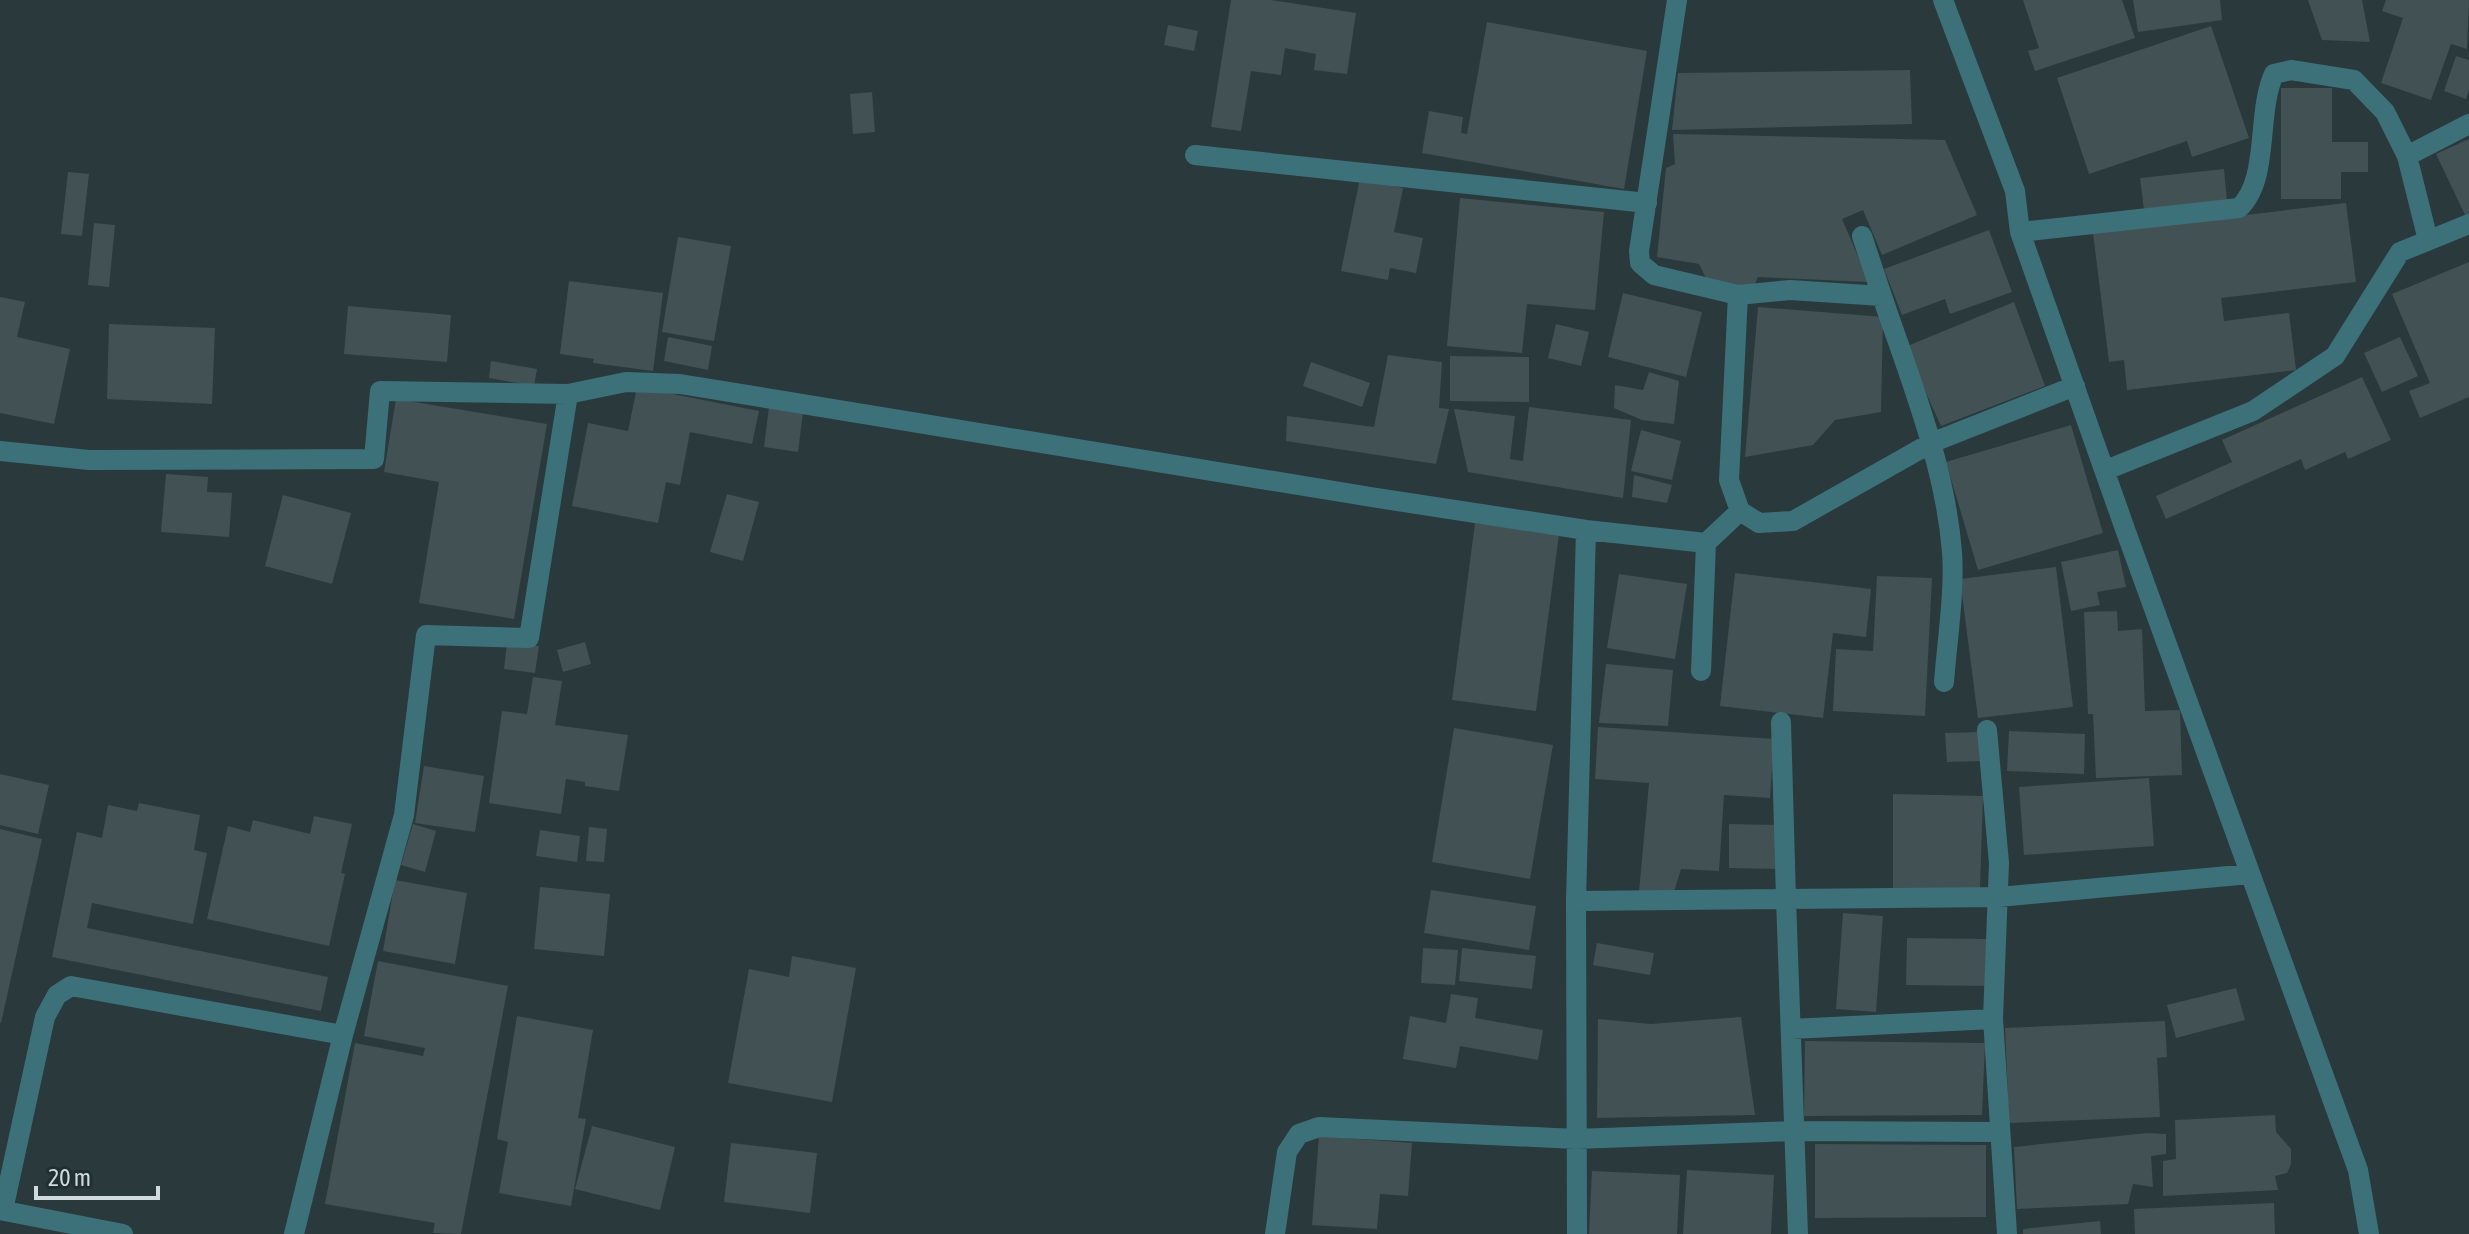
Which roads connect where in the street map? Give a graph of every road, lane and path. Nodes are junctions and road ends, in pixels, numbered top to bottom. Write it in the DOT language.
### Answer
graph roads {
  1 [pos="1677,0"];
  2 [pos="1943,0"];
  3 [pos="2469,124"];
  4 [pos="1195,155"];
  5 [pos="2407,156"];
  6 [pos="1647,203"];
  7 [pos="2469,224"];
  8 [pos="2020,232"];
  9 [pos="1862,236"];
  10 [pos="2428,240"];
  11 [pos="1738,295"];
  12 [pos="1882,296"];
  13 [pos="2075,386"];
  14 [pos="568,394"];
  15 [pos="1931,443"];
  16 [pos="0,451"];
  17 [pos="2106,470"];
  18 [pos="1740,511"];
  19 [pos="1586,530"];
  20 [pos="1706,543"];
  21 [pos="1701,671"];
  22 [pos="1944,682"];
  23 [pos="1781,722"];
  24 [pos="1987,730"];
  25 [pos="2250,874"];
  26 [pos="1999,897"];
  27 [pos="1786,899"];
  28 [pos="1576,901"];
  29 [pos="1993,1019"];
  30 [pos="1791,1029"];
  31 [pos="343,1035"];
  32 [pos="1794,1131"];
  33 [pos="2000,1132"];
  34 [pos="1576,1139"];
  35 [pos="2,1210"];
  36 [pos="123,1234"];
  37 [pos="294,1234"];
  38 [pos="1275,1234"];
  39 [pos="1577,1234"];
  40 [pos="1798,1234"];
  41 [pos="2007,1234"];
  42 [pos="2369,1234"];
  1 -- 6 [label="street"];
  2 -- 8 [label="street"];
  3 -- 5 [label="street"];
  4 -- 6 [label="street"];
  5 -- 8 [label="street"];
  5 -- 10 [label="street"];
  6 -- 11 [label="street"];
  7 -- 10 [label="street"];
  8 -- 13 [label="street"];
  9 -- 12 [label="street"];
  10 -- 17 [label="street"];
  11 -- 12 [label="street"];
  11 -- 18 [label="street"];
  12 -- 15 [label="street"];
  13 -- 15 [label="street"];
  13 -- 17 [label="street"];
  14 -- 16 [label="street"];
  14 -- 19 [label="street"];
  14 -- 31 [label="street"];
  15 -- 18 [label="street"];
  15 -- 22 [label="street"];
  17 -- 25 [label="street"];
  18 -- 20 [label="street"];
  19 -- 20 [label="street"];
  19 -- 28 [label="street"];
  20 -- 21 [label="street"];
  23 -- 27 [label="street"];
  24 -- 26 [label="street"];
  25 -- 26 [label="street"];
  25 -- 42 [label="street"];
  26 -- 27 [label="street"];
  26 -- 29 [label="street"];
  27 -- 28 [label="street"];
  27 -- 30 [label="street"];
  28 -- 34 [label="street"];
  29 -- 30 [label="street"];
  29 -- 33 [label="street"];
  30 -- 32 [label="street"];
  31 -- 35 [label="street"];
  31 -- 37 [label="street"];
  32 -- 33 [label="street"];
  32 -- 34 [label="street"];
  32 -- 40 [label="street"];
  33 -- 41 [label="street"];
  34 -- 38 [label="street"];
  34 -- 39 [label="street"];
  35 -- 36 [label="street"];
}
